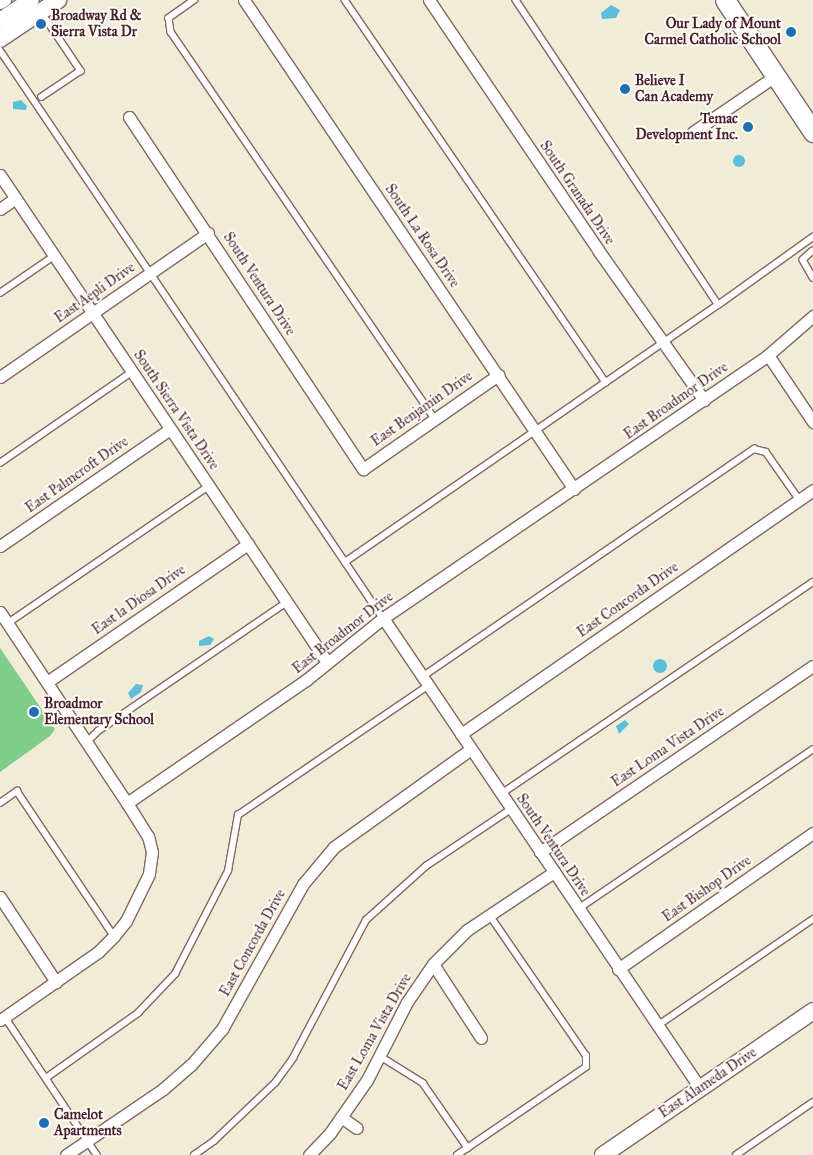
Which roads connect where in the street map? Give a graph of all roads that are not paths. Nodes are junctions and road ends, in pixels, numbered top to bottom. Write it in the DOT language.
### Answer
graph roads {
  1 [pos="5,0"];
  2 [pos="58,0"];
  3 [pos="195,0"];
  4 [pos="244,0"];
  5 [pos="345,0"];
  6 [pos="429,0"];
  7 [pos="515,0"];
  8 [pos="725,0"];
  9 [pos="0,3"];
  10 [pos="36,6"];
  11 [pos="0,21"];
  12 [pos="0,39"];
  13 [pos="0,50"];
  14 [pos="775,76"];
  15 [pos="42,97"];
  16 [pos="130,117"];
  17 [pos="693,132"];
  18 [pos="813,132"];
  19 [pos="0,174"];
  20 [pos="16,198"];
  21 [pos="0,209"];
  22 [pos="208,233"];
  23 [pos="813,237"];
  24 [pos="813,251"];
  25 [pos="54,256"];
  26 [pos="151,273"];
  27 [pos="813,277"];
  28 [pos="0,292"];
  29 [pos="718,305"];
  30 [pos="93,314"];
  31 [pos="813,316"];
  32 [pos="665,342"];
  33 [pos="768,355"];
  34 [pos="132,372"];
  35 [pos="498,375"];
  36 [pos="0,377"];
  37 [pos="606,382"];
  38 [pos="704,400"];
  39 [pos="435,419"];
  40 [pos="813,422"];
  41 [pos="170,429"];
  42 [pos="536,432"];
  43 [pos="0,463"];
  44 [pos="363,468"];
  45 [pos="209,486"];
  46 [pos="574,489"];
  47 [pos="813,490"];
  48 [pos="799,499"];
  49 [pos="248,544"];
  50 [pos="0,546"];
  51 [pos="345,562"];
  52 [pos="813,582"];
  53 [pos="287,602"];
  54 [pos="0,612"];
  55 [pos="382,618"];
  56 [pos="8,623"];
  57 [pos="327,662"];
  58 [pos="813,666"];
  59 [pos="47,682"];
  60 [pos="425,682"];
  61 [pos="461,734"];
  62 [pos="87,742"];
  63 [pos="470,749"];
  64 [pos="813,749"];
  65 [pos="501,794"];
  66 [pos="0,803"];
  67 [pos="127,803"];
  68 [pos="511,809"];
  69 [pos="813,833"];
  70 [pos="540,852"];
  71 [pos="554,872"];
  72 [pos="0,897"];
  73 [pos="578,910"];
  74 [pos="490,915"];
  75 [pos="813,919"];
  76 [pos="114,936"];
  77 [pos="433,964"];
  78 [pos="618,969"];
  79 [pos="56,982"];
  80 [pos="813,1011"];
  81 [pos="3,1018"];
  82 [pos="657,1026"];
  83 [pos="481,1038"];
  84 [pos="380,1056"];
  85 [pos="46,1078"];
  86 [pos="700,1088"];
  87 [pos="813,1102"];
  88 [pos="341,1117"];
  89 [pos="357,1128"];
  90 [pos="87,1141"];
  91 [pos="468,1148"];
  92 [pos="66,1155"];
  93 [pos="96,1155"];
  94 [pos="194,1155"];
  95 [pos="309,1155"];
  96 [pos="458,1155"];
  97 [pos="603,1155"];
  98 [pos="736,1155"];
  1 -- 9 [label="street"];
  2 -- 10 [label="street"];
  3 -- 39 [label="lane"];
  4 -- 35 [label="street, South La Rosa Drive"];
  5 -- 37 [label="lane"];
  6 -- 32 [label="street, South Granada Drive"];
  7 -- 29 [label="lane"];
  8 -- 14 [label="main road"];
  10 -- 11 [label="street"];
  10 -- 12 [label="street"];
  10 -- 15 [label="lane"];
  13 -- 26 [label="lane"];
  14 -- 17 [label="street"];
  14 -- 18 [label="main road"];
  16 -- 22 [label="street, South Ventura Drive"];
  19 -- 20 [label="street, South Sierra Vista Drive"];
  20 -- 21 [label="street"];
  20 -- 25 [label="street, South Sierra Vista Drive"];
  22 -- 26 [label="street, East Aepli Drive"];
  22 -- 44 [label="street, South Ventura Drive"];
  23 -- 29 [label="lane"];
  24 -- 27 [label="lane"];
  25 -- 28 [label="lane"];
  25 -- 30 [label="street, South Sierra Vista Drive"];
  26 -- 30 [label="street, East Aepli Drive"];
  26 -- 51 [label="lane"];
  29 -- 32 [label="lane"];
  30 -- 34 [label="street, South Sierra Vista Drive"];
  30 -- 36 [label="street, East Aepli Drive"];
  31 -- 33 [label="street, East Broadmor Drive"];
  32 -- 37 [label="lane"];
  32 -- 38 [label="street, South Granada Drive"];
  33 -- 38 [label="street, East Broadmor Drive"];
  33 -- 40 [label="street"];
  34 -- 41 [label="street, South Sierra Vista Drive"];
  34 -- 43 [label="lane"];
  35 -- 39 [label="street, East Benjamin Drive"];
  35 -- 42 [label="street, South La Rosa Drive"];
  37 -- 42 [label="lane"];
  38 -- 46 [label="street, East Broadmor Drive"];
  39 -- 44 [label="street, East Benjamin Drive"];
  41 -- 45 [label="street, South Sierra Vista Drive"];
  41 -- 50 [label="street, East Palmcroft Drive"];
  42 -- 46 [label="street, South La Rosa Drive"];
  42 -- 51 [label="lane"];
  45 -- 49 [label="street, South Sierra Vista Drive"];
  45 -- 56 [label="lane"];
  46 -- 55 [label="street, East Broadmor Drive"];
  47 -- 48 [label="street, East Concorda Drive"];
  48 -- 60 [label="lane"];
  48 -- 61 [label="street, East Concorda Drive"];
  49 -- 53 [label="street, South Sierra Vista Drive"];
  49 -- 59 [label="street, East la Diosa Drive"];
  51 -- 55 [label="lane"];
  52 -- 65 [label="lane"];
  53 -- 57 [label="street, South Sierra Vista Drive"];
  53 -- 62 [label="lane"];
  54 -- 56 [label="street"];
  55 -- 57 [label="street, East Broadmor Drive"];
  55 -- 60 [label="street, South Ventura Drive"];
  56 -- 59 [label="street"];
  57 -- 67 [label="street, East Broadmor Drive"];
  58 -- 70 [label="street, East Loma Vista Drive"];
  59 -- 62 [label="street"];
  60 -- 61 [label="street, South Ventura Drive"];
  60 -- 85 [label="lane"];
  61 -- 63 [label="street, South Ventura Drive"];
  62 -- 67 [label="street"];
  63 -- 65 [label="street, South Ventura Drive"];
  63 -- 90 [label="street, East Concorda Drive"];
  64 -- 73 [label="lane"];
  65 -- 68 [label="street, South Ventura Drive"];
  66 -- 76 [label="lane"];
  67 -- 76 [label="street"];
  68 -- 70 [label="street, South Ventura Drive"];
  68 -- 94 [label="lane"];
  69 -- 78 [label="street, East Bishop Drive"];
  70 -- 71 [label="street, South Ventura Drive"];
  71 -- 73 [label="street, South Ventura Drive"];
  71 -- 74 [label="street, East Loma Vista Drive"];
  72 -- 79 [label="street"];
  73 -- 78 [label="street, South Ventura Drive"];
  74 -- 77 [label="street, East Loma Vista Drive"];
  74 -- 91 [label="lane"];
  75 -- 82 [label="lane"];
  76 -- 79 [label="street"];
  77 -- 83 [label="street"];
  77 -- 84 [label="street, East Loma Vista Drive"];
  78 -- 82 [label="street, South Ventura Drive"];
  79 -- 81 [label="street"];
  80 -- 86 [label="street, East Alameda Drive"];
  81 -- 85 [label="lane"];
  82 -- 86 [label="street, South Ventura Drive"];
  84 -- 88 [label="street, East Loma Vista Drive"];
  84 -- 91 [label="lane"];
  85 -- 90 [label="lane"];
  86 -- 97 [label="street, East Alameda Drive"];
  87 -- 98 [label="lane"];
  88 -- 89 [label="street"];
  88 -- 95 [label="street, East Loma Vista Drive"];
  90 -- 92 [label="street, East Concorda Drive"];
  90 -- 93 [label="lane"];
  91 -- 96 [label="lane"];
}
